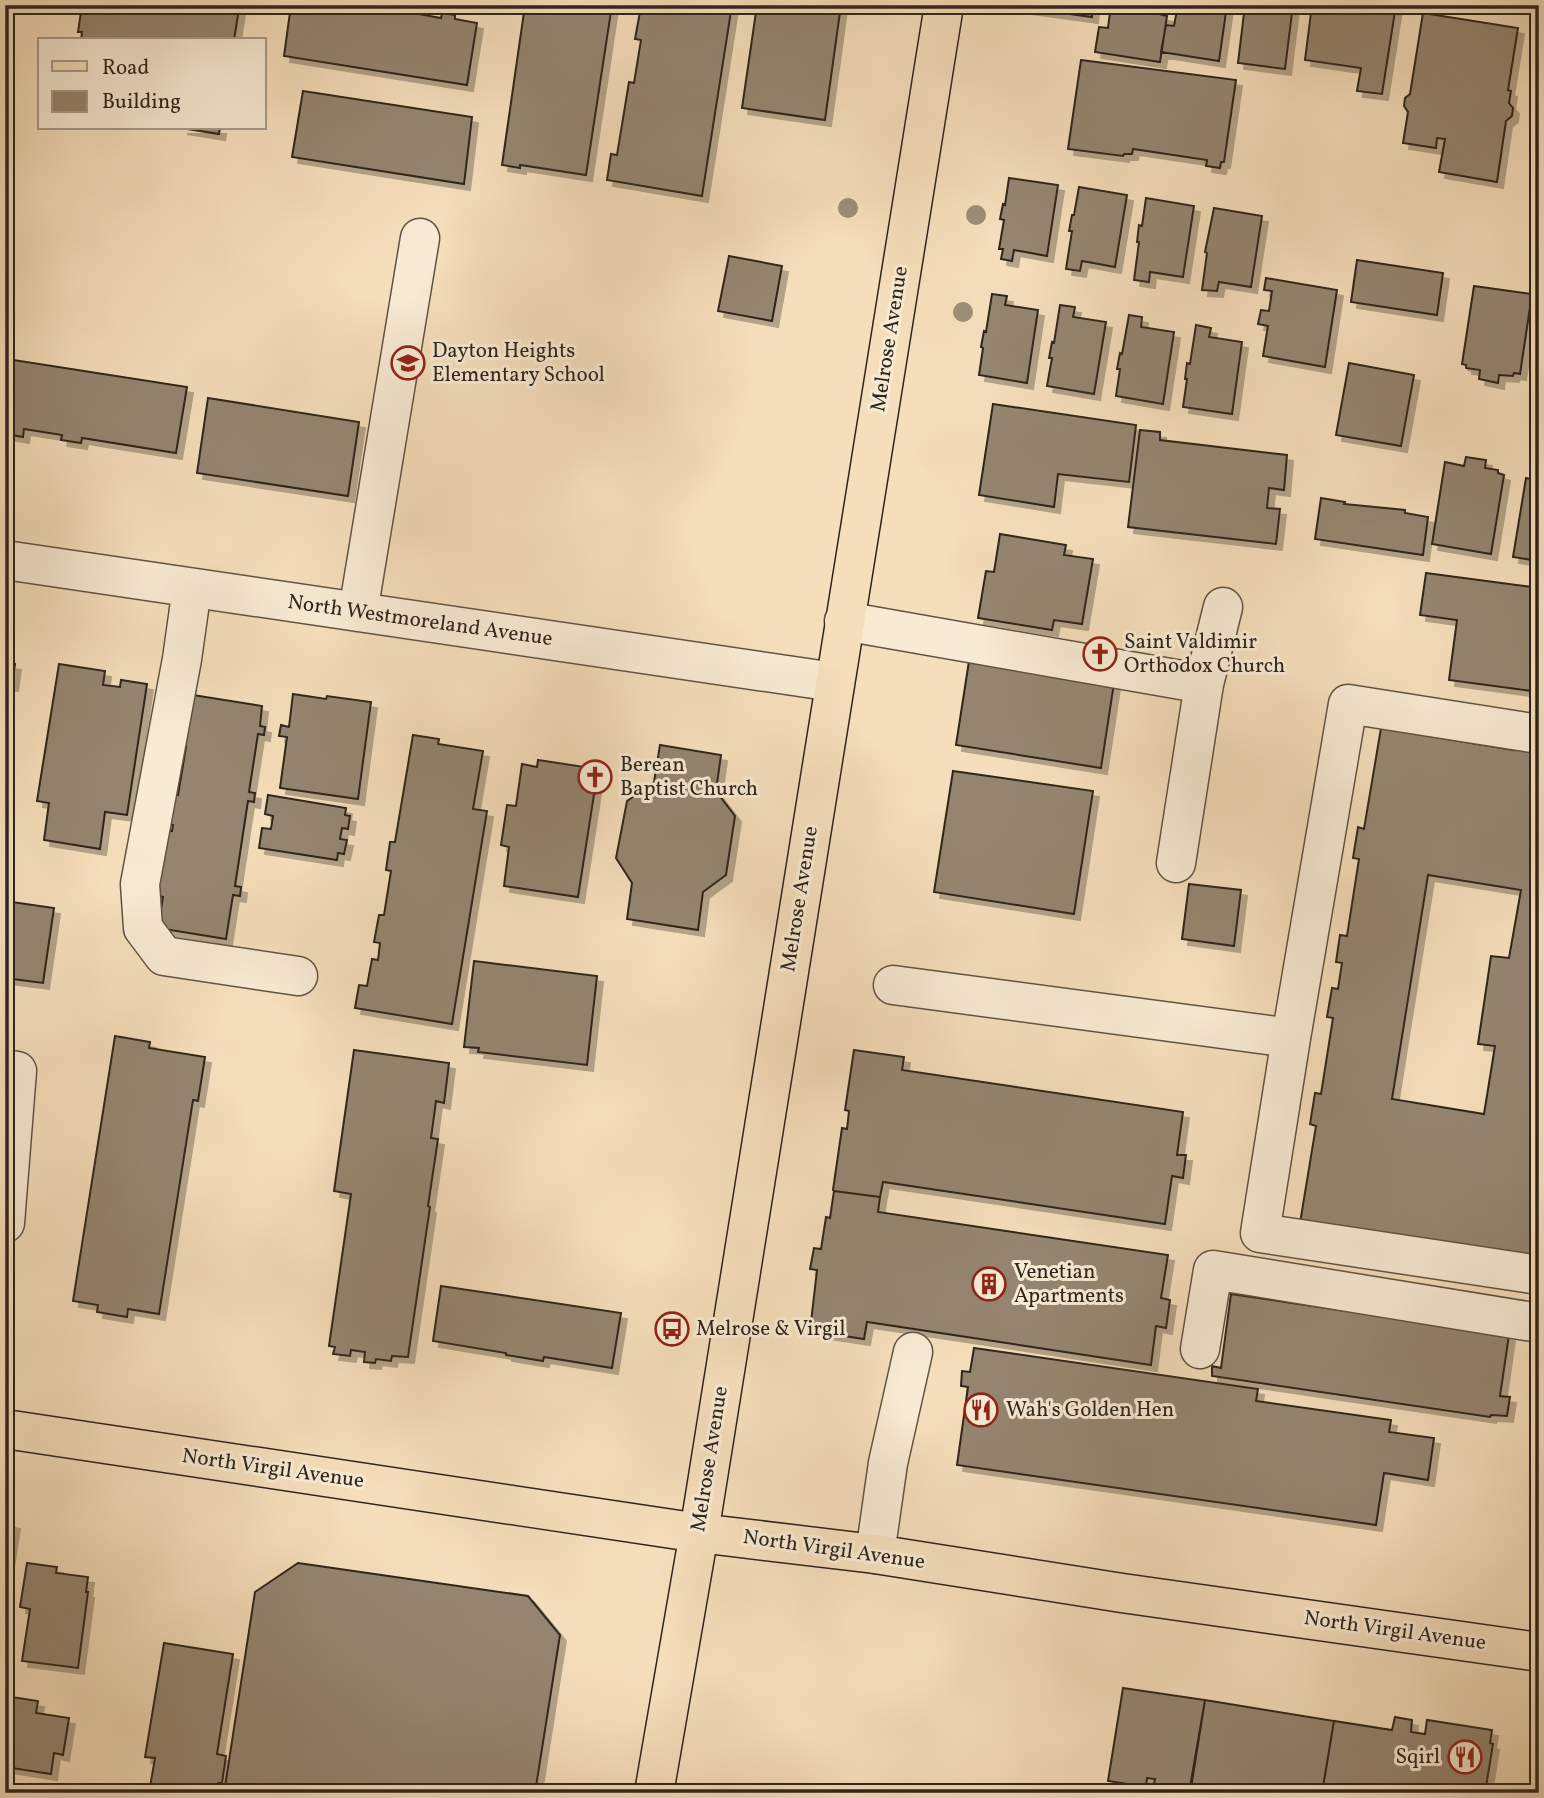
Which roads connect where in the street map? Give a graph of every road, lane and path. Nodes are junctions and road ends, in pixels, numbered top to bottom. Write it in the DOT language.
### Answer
graph roads {
  1 [pos="944,5"];
  2 [pos="420,238"];
  3 [pos="5,560"];
  4 [pos="192,588"];
  5 [pos="1223,607"];
  6 [pos="358,612"];
  7 [pos="844,621"];
  8 [pos="834,682"];
  9 [pos="1204,684"];
  10 [pos="1539,734"];
  11 [pos="1175,863"];
  12 [pos="298,976"];
  13 [pos="893,985"];
  14 [pos="1291,1038"];
  15 [pos="5,1069"];
  16 [pos="5,1223"];
  17 [pos="1539,1275"];
  18 [pos="1539,1323"];
  19 [pos="1200,1349"];
  20 [pos="913,1352"];
  21 [pos="5,1429"];
  22 [pos="699,1533"];
  23 [pos="875,1554"];
  24 [pos="1539,1652"];
  25 [pos="654,1793"];
  1 -- 7 [label="main road, Melrose Avenue"];
  2 -- 6 [label="street"];
  3 -- 4 [label="street, North Westmoreland Avenue"];
  4 -- 6 [label="street, North Westmoreland Avenue"];
  4 -- 12 [label="street"];
  5 -- 9 [label="street"];
  6 -- 8 [label="street, North Westmoreland Avenue"];
  7 -- 8 [label="main road, Melrose Avenue"];
  7 -- 9 [label="street"];
  8 -- 22 [label="main road, Melrose Avenue"];
  9 -- 11 [label="street"];
  10 -- 14 [label="street"];
  13 -- 14 [label="street"];
  14 -- 17 [label="street"];
  15 -- 16 [label="street"];
  18 -- 19 [label="street"];
  20 -- 23 [label="street"];
  21 -- 22 [label="main road, North Virgil Avenue"];
  22 -- 23 [label="main road, North Virgil Avenue"];
  22 -- 25 [label="main road, Melrose Avenue"];
  23 -- 24 [label="main road, North Virgil Avenue"];
}
